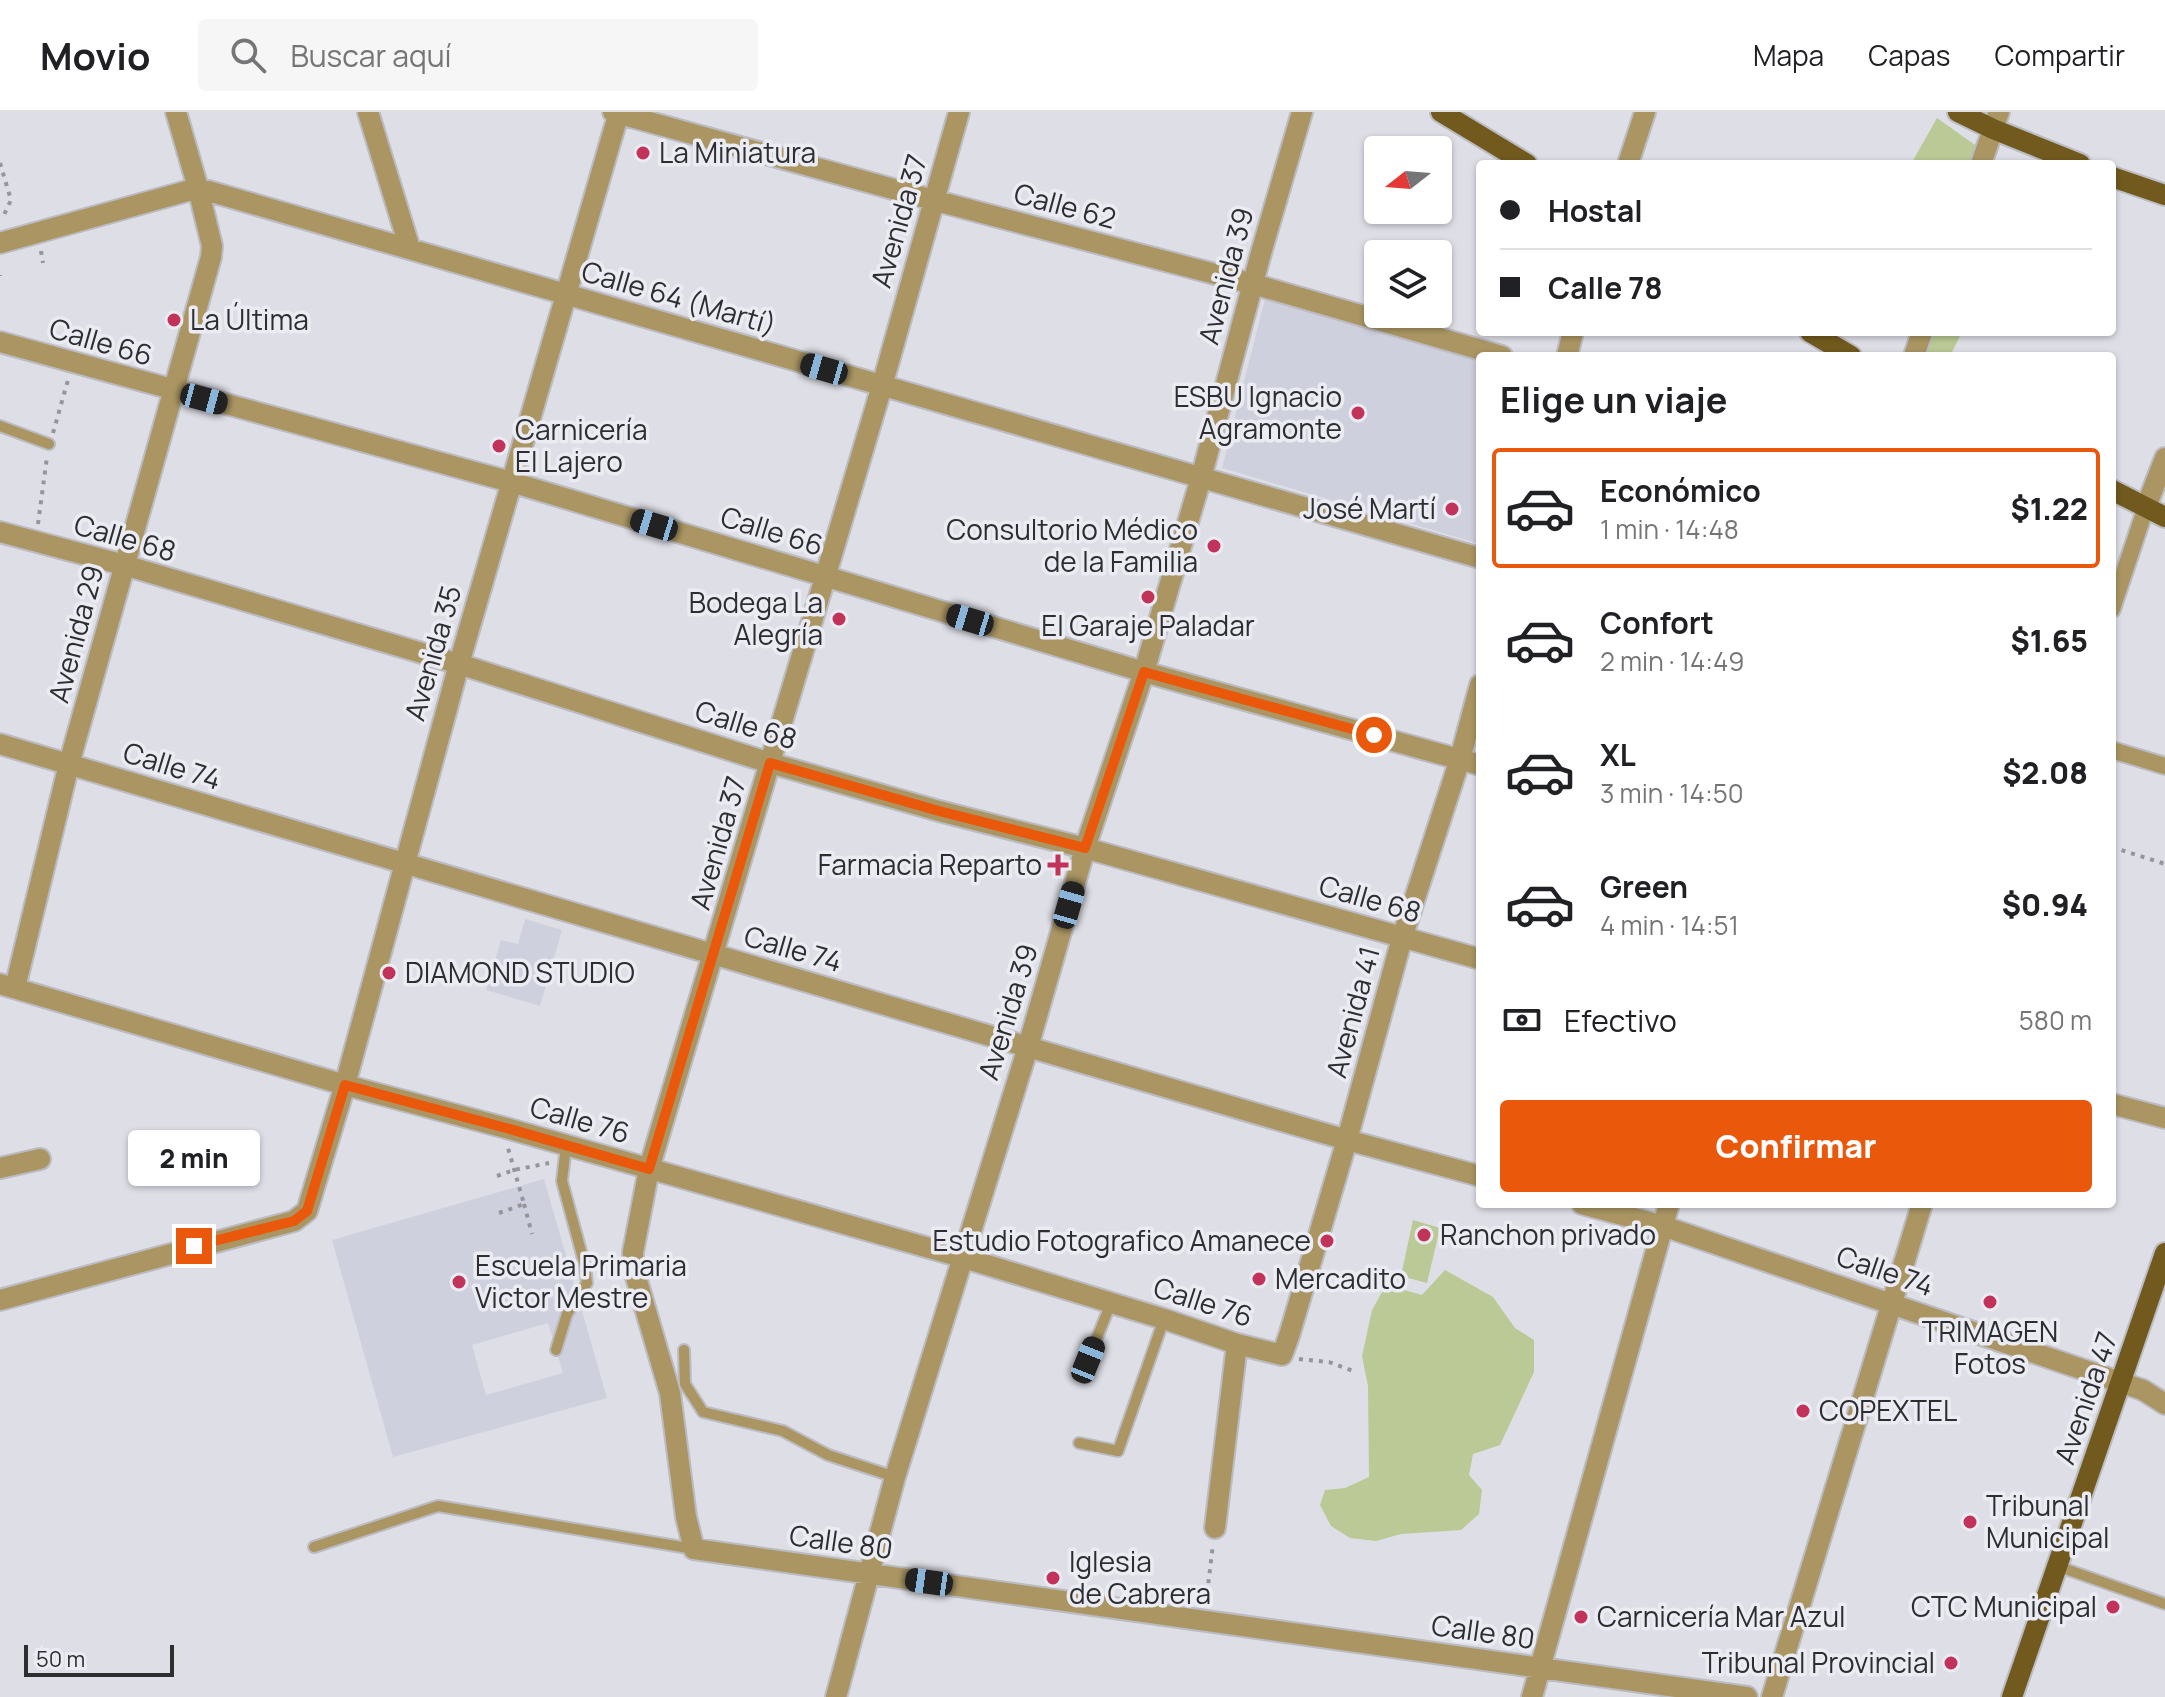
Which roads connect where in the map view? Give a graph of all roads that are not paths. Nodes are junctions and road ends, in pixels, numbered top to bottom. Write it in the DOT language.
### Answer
graph roads {
  1 [pos="176,112"];
  2 [pos="368,112"];
  3 [pos="959,112"];
  4 [pos="1302,112"];
  5 [pos="1441,112"];
  6 [pos="1645,112"];
  7 [pos="1958,112"];
  8 [pos="617,113"];
  9 [pos="1996,121"];
  10 [pos="1520,160"];
  11 [pos="1629,160"];
  12 [pos="1982,160"];
  13 [pos="2072,160"];
  14 [pos="2116,178"];
  15 [pos="198,188"];
  16 [pos="2165,195"];
  17 [pos="933,200"];
  18 [pos="0,243"];
  19 [pos="410,249"];
  20 [pos="1253,284"];
  21 [pos="565,294"];
  22 [pos="1817,336"];
  23 [pos="0,342"];
  24 [pos="1488,352"];
  25 [pos="1844,352"];
  26 [pos="882,386"];
  27 [pos="174,391"];
  28 [pos="0,426"];
  29 [pos="49,444"];
  30 [pos="2165,458"];
  31 [pos="1201,478"];
  32 [pos="511,482"];
  33 [pos="2116,492"];
  34 [pos="2146,507"];
  35 [pos="2165,517"];
  36 [pos="0,532"];
  37 [pos="1476,557"];
  38 [pos="124,565"];
  39 [pos="825,576"];
  40 [pos="2116,597"];
  41 [pos="459,664"];
  42 [pos="1144,672"];
  43 [pos="1476,716"];
  44 [pos="0,744"];
  45 [pos="2116,751"];
  46 [pos="1470,762"];
  47 [pos="770,763"];
  48 [pos="69,764"];
  49 [pos="2165,766"];
  50 [pos="1085,848"];
  51 [pos="405,865"];
  52 [pos="1402,938"];
  53 [pos="714,955"];
  54 [pos="1476,958"];
  55 [pos="7,986"];
  56 [pos="1028,1047"];
  57 [pos="345,1085"];
  58 [pos="2116,1105"];
  59 [pos="2165,1118"];
  60 [pos="1347,1140"];
  61 [pos="566,1146"];
  62 [pos="40,1159"];
  63 [pos="0,1168"];
  64 [pos="649,1169"];
  65 [pos="1476,1175"];
  66 [pos="1597,1208"];
  67 [pos="1668,1208"];
  68 [pos="1921,1208"];
  69 [pos="1663,1226"];
  70 [pos="2165,1253"];
  71 [pos="961,1257"];
  72 [pos="0,1300"];
  73 [pos="1892,1302"];
  74 [pos="1111,1303"];
  75 [pos="1164,1319"];
  76 [pos="1237,1344"];
  77 [pos="556,1350"];
  78 [pos="684,1350"];
  79 [pos="1282,1355"];
  80 [pos="1088,1360"];
  81 [pos="2121,1382"];
  82 [pos="2165,1404"];
  83 [pos="1079,1443"];
  84 [pos="895,1477"];
  85 [pos="1215,1528"];
  86 [pos="314,1547"];
  87 [pos="694,1549"];
  88 [pos="2057,1566"];
  89 [pos="868,1574"];
  90 [pos="2165,1604"];
  91 [pos="1540,1668"];
  92 [pos="836,1697"];
  93 [pos="1532,1697"];
  94 [pos="1747,1697"];
  95 [pos="1772,1697"];
  96 [pos="2012,1697"];
  1 -- 15 [label="street, Avenida 29"];
  2 -- 19 [label="street"];
  3 -- 17 [label="street, Avenida 37"];
  4 -- 20 [label="street, Avenida 39"];
  5 -- 10 [label="main road"];
  6 -- 11 [label="street"];
  7 -- 9 [label="main road"];
  8 -- 17 [label="street, Calle 62"];
  8 -- 21 [label="street, Avenida 35"];
  9 -- 12 [label="street"];
  9 -- 13 [label="main road"];
  14 -- 16 [label="main road"];
  15 -- 18 [label="street"];
  15 -- 19 [label="street, Calle 64 (Martí)"];
  15 -- 27 [label="street, Avenida 29"];
  17 -- 20 [label="street, Calle 62"];
  17 -- 26 [label="street, Avenida 37"];
  19 -- 21 [label="street, Calle 64 (Martí)"];
  20 -- 24 [label="street, Calle 62"];
  20 -- 31 [label="street, Avenida 39"];
  21 -- 26 [label="street, Calle 64 (Martí)"];
  21 -- 32 [label="street, Avenida 35"];
  22 -- 25 [label="main road"];
  23 -- 27 [label="street, Calle 66"];
  26 -- 31 [label="street, Calle 64 (Martí)"];
  26 -- 39 [label="street, Avenida 37"];
  27 -- 32 [label="street, Calle 66"];
  27 -- 38 [label="street, Avenida 29"];
  28 -- 29 [label="lane"];
  30 -- 34 [label="street"];
  31 -- 37 [label="street, Calle 64 (Martí)"];
  31 -- 42 [label="street, Avenida 39"];
  32 -- 39 [label="street, Calle 66"];
  32 -- 41 [label="street, Avenida 35"];
  33 -- 34 [label="main road"];
  34 -- 35 [label="main road"];
  34 -- 40 [label="street"];
  36 -- 38 [label="street, Calle 68"];
  38 -- 41 [label="street, Calle 68"];
  38 -- 48 [label="street, Avenida 29"];
  39 -- 42 [label="street, Calle 66"];
  39 -- 47 [label="street, Avenida 37"];
  41 -- 47 [label="street, Calle 68"];
  41 -- 51 [label="street, Avenida 35"];
  42 -- 46 [label="street, Calle 66"];
  42 -- 50 [label="street, Avenida 39"];
  43 -- 46 [label="street, Avenida 41"];
  44 -- 48 [label="street, Calle 74"];
  45 -- 49 [label="street"];
  46 -- 52 [label="street, Avenida 41"];
  47 -- 50 [label="street, Calle 68"];
  47 -- 53 [label="street, Avenida 37"];
  48 -- 51 [label="street, Calle 74"];
  48 -- 55 [label="street, Avenida 29"];
  50 -- 52 [label="street, Calle 68"];
  50 -- 56 [label="street, Avenida 39"];
  51 -- 53 [label="street, Calle 74"];
  51 -- 57 [label="street, Avenida 35"];
  52 -- 54 [label="street, Calle 68"];
  52 -- 60 [label="street, Avenida 41"];
  53 -- 56 [label="street, Calle 74"];
  53 -- 64 [label="street, Avenida 37"];
  55 -- 57 [label="street, Calle 76"];
  56 -- 60 [label="street, Calle 74"];
  56 -- 71 [label="street, Avenida 39"];
  57 -- 61 [label="street, Calle 76"];
  57 -- 72 [label="street, Avenida 35"];
  58 -- 59 [label="street"];
  60 -- 65 [label="street, Calle 74"];
  60 -- 79 [label="street, Avenida 41"];
  61 -- 64 [label="street, Calle 76"];
  61 -- 77 [label="lane"];
  62 -- 63 [label="street"];
  64 -- 71 [label="street, Calle 76"];
  64 -- 87 [label="street, Avenida 37"];
  66 -- 69 [label="street, Calle 74"];
  67 -- 69 [label="street"];
  68 -- 73 [label="street"];
  69 -- 73 [label="street, Calle 74"];
  69 -- 91 [label="street"];
  70 -- 81 [label="main road, Avenida 47"];
  71 -- 74 [label="street, Calle 76"];
  71 -- 84 [label="street, Avenida 39"];
  73 -- 81 [label="street, Calle 74"];
  73 -- 95 [label="street"];
  74 -- 75 [label="street, Calle 76"];
  74 -- 80 [label="lane"];
  75 -- 76 [label="street, Calle 76"];
  75 -- 83 [label="lane"];
  76 -- 79 [label="street, Calle 76"];
  76 -- 85 [label="street"];
  78 -- 84 [label="lane"];
  81 -- 82 [label="street, Calle 74"];
  81 -- 88 [label="main road, Avenida 47"];
  84 -- 89 [label="street, Avenida 39"];
  86 -- 87 [label="lane, Calle 80"];
  87 -- 89 [label="street, Calle 80"];
  88 -- 90 [label="lane"];
  88 -- 96 [label="main road, Avenida 47"];
  89 -- 91 [label="street, Calle 80"];
  89 -- 92 [label="street, Avenida 39"];
  91 -- 93 [label="street"];
  91 -- 94 [label="street, Calle 80"];
}
